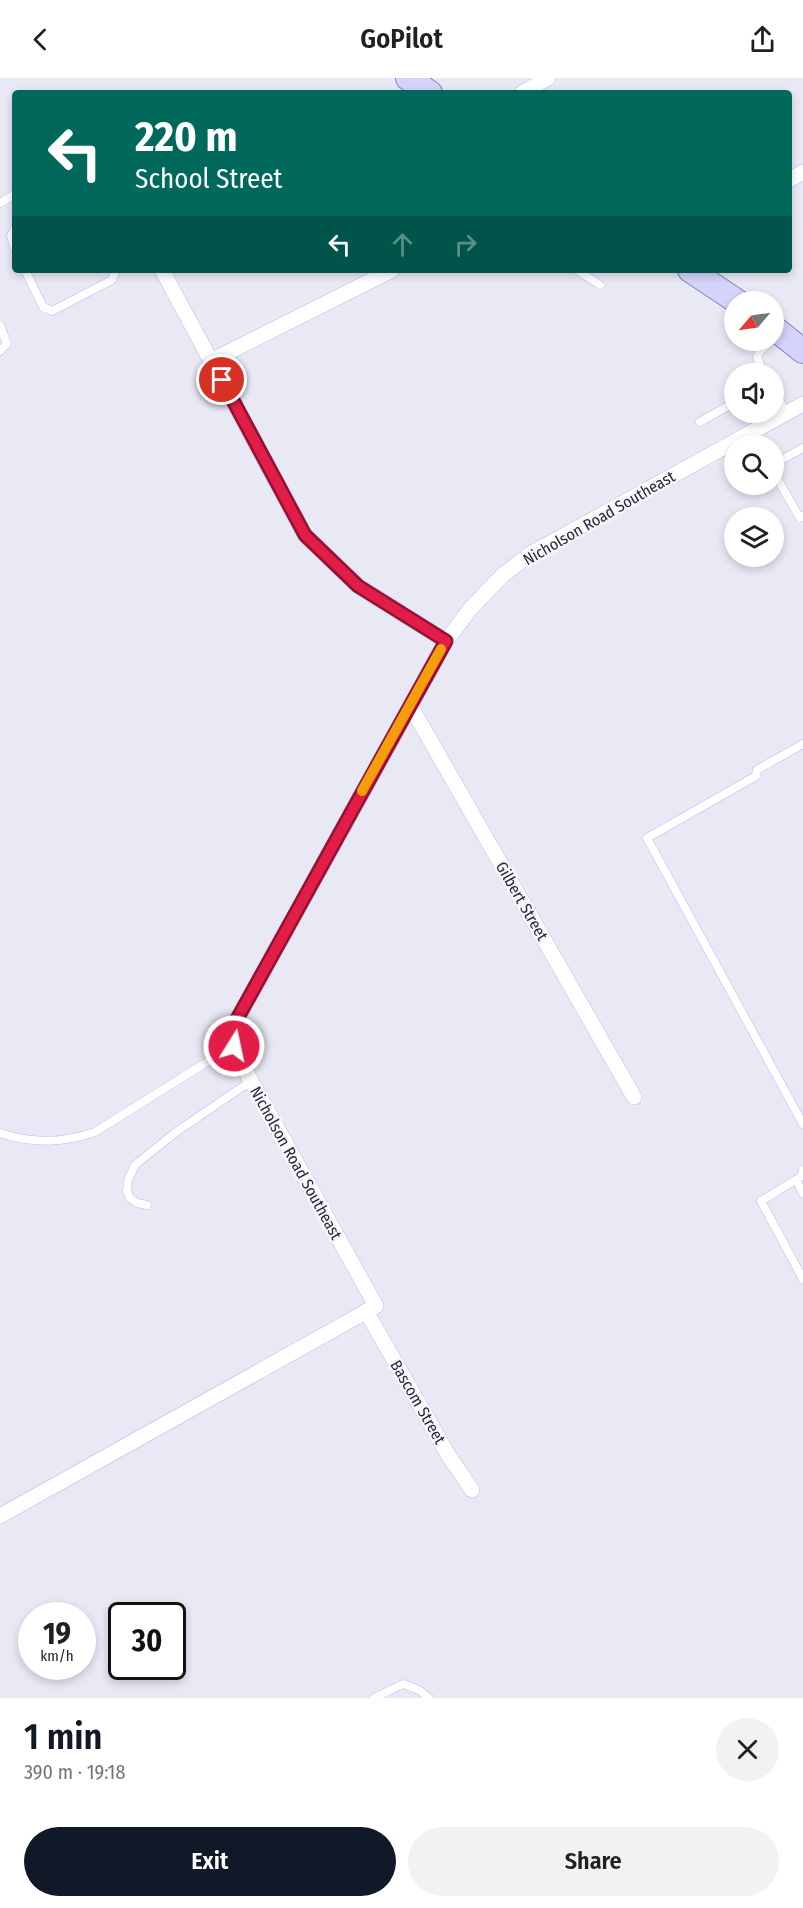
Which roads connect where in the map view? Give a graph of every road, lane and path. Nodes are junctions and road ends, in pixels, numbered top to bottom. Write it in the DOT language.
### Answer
graph roads {
  1 [pos="408,78"];
  2 [pos="548,78"];
  3 [pos="426,90"];
  4 [pos="527,90"];
  5 [pos="26,273"];
  6 [pos="115,273"];
  7 [pos="164,273"];
  8 [pos="386,273"];
  9 [pos="582,273"];
  10 [pos="694,273"];
  11 [pos="600,285"];
  12 [pos="724,293"];
  13 [pos="0,325"];
  14 [pos="784,340"];
  15 [pos="0,351"];
  16 [pos="803,351"];
  17 [pos="212,361"];
  18 [pos="803,404"];
  19 [pos="724,408"];
  20 [pos="784,408"];
  21 [pos="787,413"];
  22 [pos="700,422"];
  23 [pos="752,435"];
  24 [pos="803,448"];
  25 [pos="724,451"];
  26 [pos="784,458"];
  27 [pos="784,490"];
  28 [pos="803,516"];
  29 [pos="446,641"];
  30 [pos="410,705"];
  31 [pos="803,744"];
  32 [pos="234,1046"];
  33 [pos="251,1081"];
  34 [pos="634,1097"];
  35 [pos="803,1124"];
  36 [pos="0,1133"];
  37 [pos="803,1170"];
  38 [pos="796,1180"];
  39 [pos="803,1193"];
  40 [pos="147,1205"];
  41 [pos="803,1279"];
  42 [pos="366,1311"];
  43 [pos="472,1490"];
  44 [pos="0,1516"];
  45 [pos="374,1698"];
  46 [pos="429,1698"];
  1 -- 3 [label="main road"];
  2 -- 4 [label="street"];
  5 -- 6 [label="lane"];
  7 -- 17 [label="street"];
  8 -- 17 [label="street"];
  9 -- 11 [label="lane"];
  10 -- 12 [label="main road"];
  13 -- 15 [label="lane"];
  14 -- 16 [label="main road"];
  17 -- 29 [label="street"];
  18 -- 21 [label="street, Nicholson Road Southeast"];
  19 -- 22 [label="lane"];
  20 -- 21 [label="lane"];
  21 -- 23 [label="street, Nicholson Road Southeast"];
  24 -- 26 [label="lane"];
  25 -- 29 [label="street, Nicholson Road Southeast"];
  27 -- 28 [label="lane"];
  29 -- 30 [label="street, Nicholson Road Southeast"];
  30 -- 32 [label="street, Nicholson Road Southeast"];
  30 -- 34 [label="street, Gilbert Street"];
  31 -- 35 [label="lane"];
  32 -- 33 [label="street, Nicholson Road Southeast"];
  32 -- 36 [label="lane"];
  33 -- 40 [label="lane"];
  33 -- 42 [label="street, Nicholson Road Southeast"];
  37 -- 38 [label="lane"];
  38 -- 39 [label="lane"];
  38 -- 41 [label="lane"];
  42 -- 43 [label="street, Bascom Street"];
  42 -- 44 [label="street"];
  45 -- 46 [label="lane"];
}
